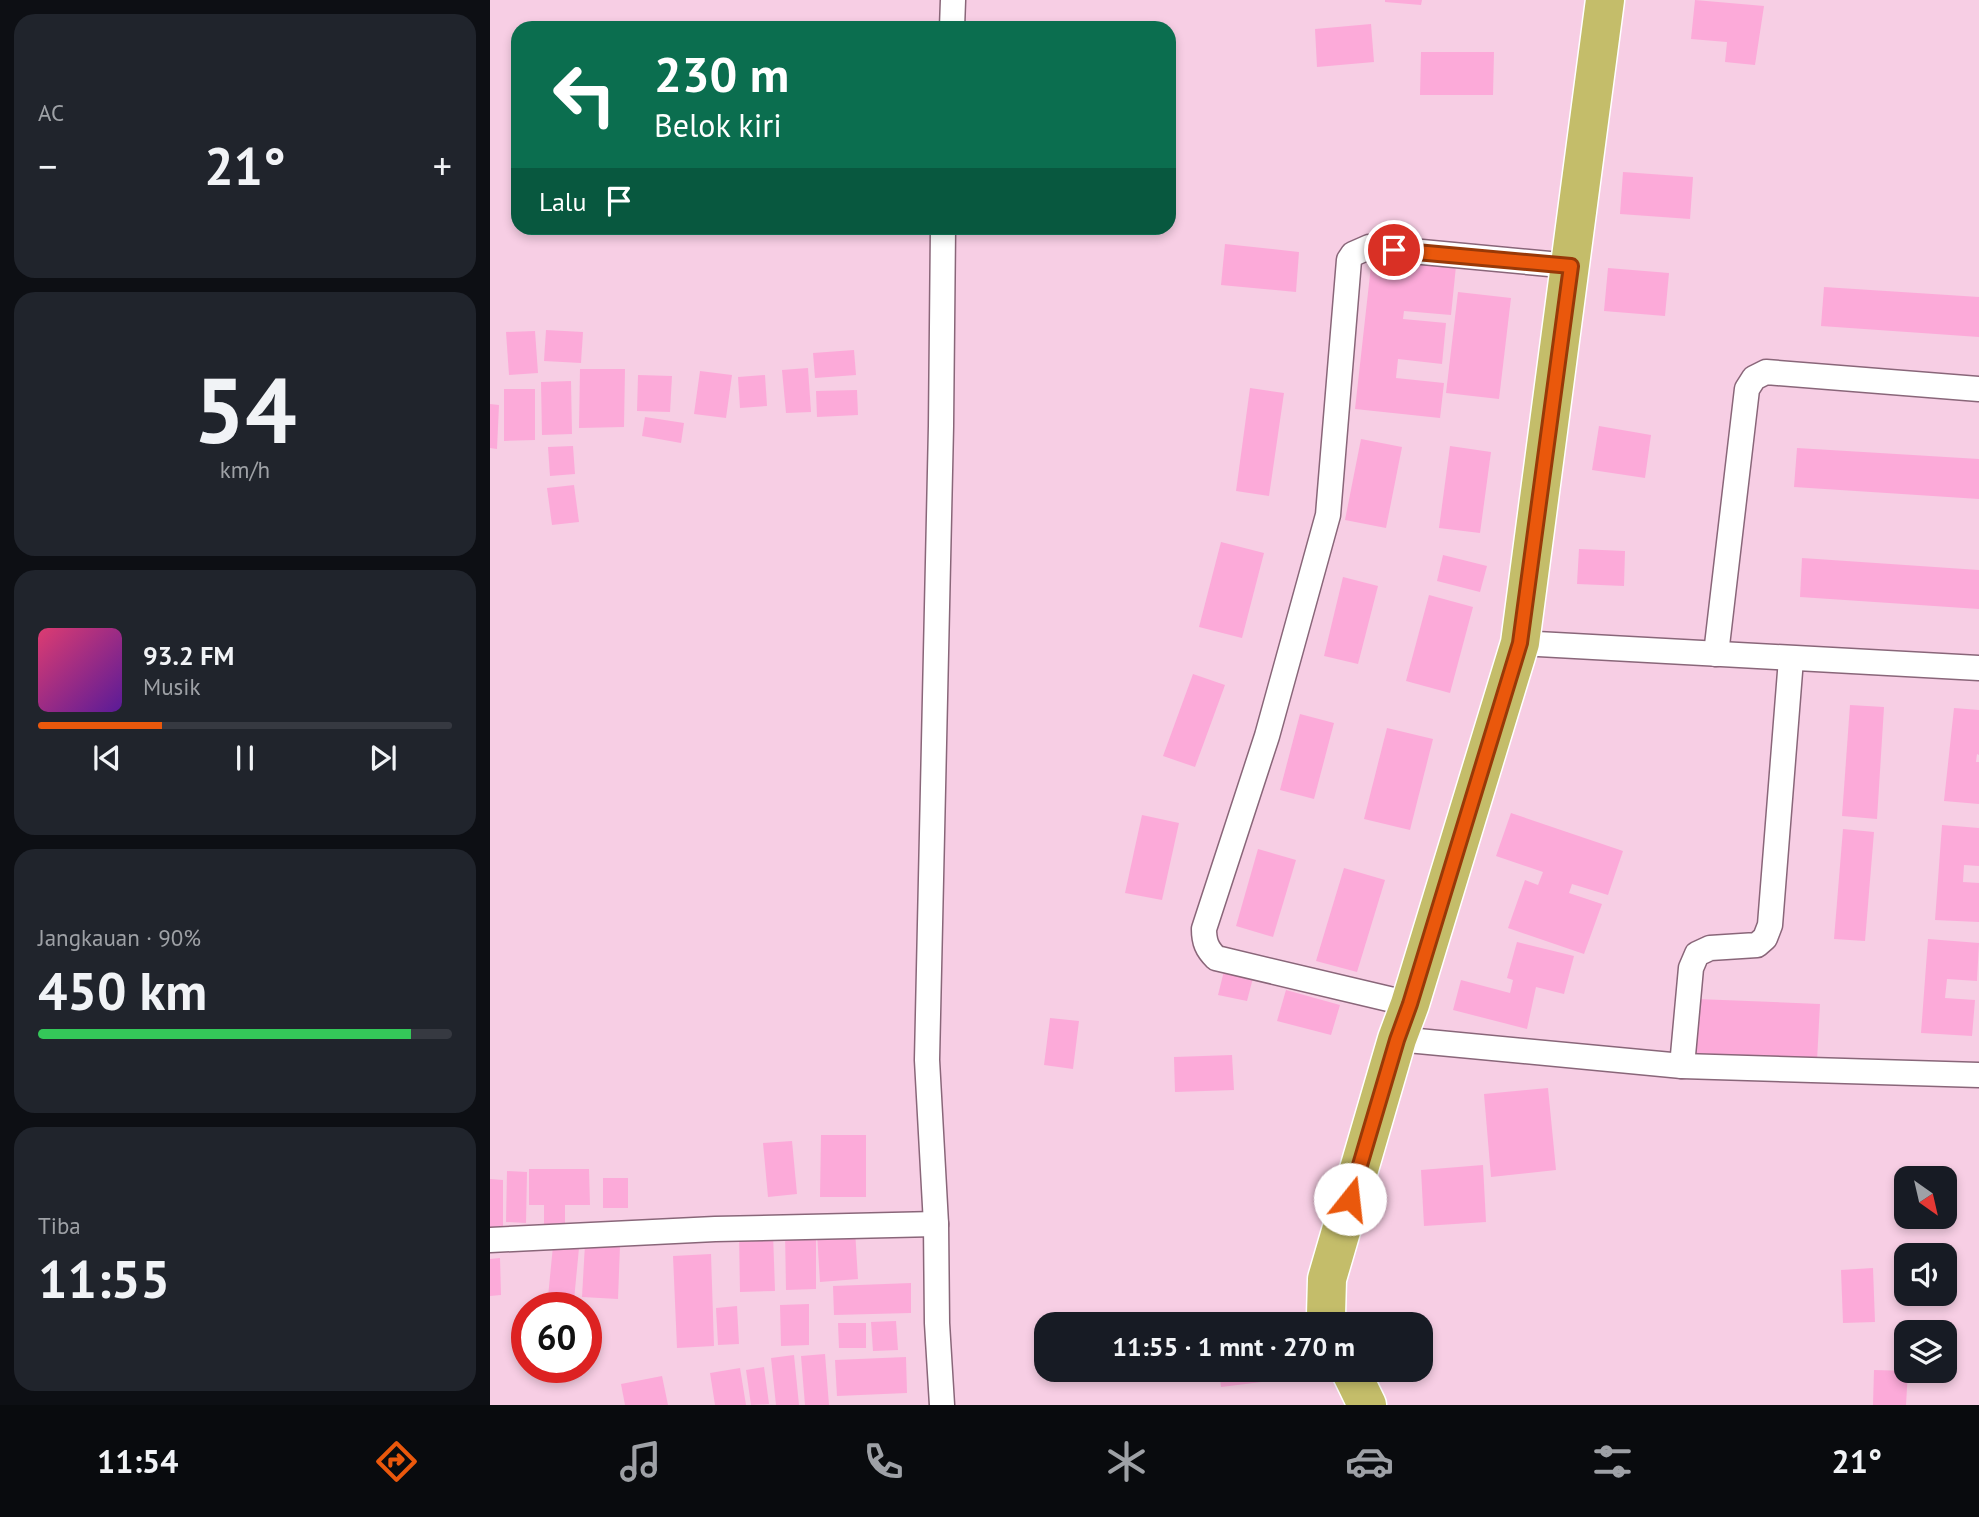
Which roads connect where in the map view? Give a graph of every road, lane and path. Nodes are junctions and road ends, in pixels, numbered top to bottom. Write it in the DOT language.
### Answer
graph roads {
  1 [pos="953,0"];
  2 [pos="1605,0"];
  3 [pos="952,21"];
  4 [pos="943,235"];
  5 [pos="1571,266"];
  6 [pos="1979,388"];
  7 [pos="1520,643"];
  8 [pos="1716,654"];
  9 [pos="1791,659"];
  10 [pos="1979,668"];
  11 [pos="1410,1004"];
  12 [pos="1397,1040"];
  13 [pos="1682,1066"];
  14 [pos="1979,1075"];
  15 [pos="936,1224"];
  16 [pos="490,1240"];
  17 [pos="1326,1312"];
  18 [pos="1356,1382"];
  19 [pos="942,1405"];
  20 [pos="1367,1405"];
  1 -- 3 [label="street"];
  2 -- 5 [label="main road"];
  4 -- 15 [label="street"];
  5 -- 7 [label="main road"];
  5 -- 11 [label="street"];
  6 -- 8 [label="street"];
  7 -- 8 [label="street"];
  7 -- 11 [label="main road"];
  8 -- 9 [label="street"];
  9 -- 10 [label="street"];
  9 -- 13 [label="street"];
  11 -- 12 [label="main road"];
  12 -- 13 [label="street"];
  12 -- 17 [label="main road"];
  13 -- 14 [label="street"];
  15 -- 16 [label="street"];
  15 -- 19 [label="street"];
  18 -- 20 [label="main road"];
}
